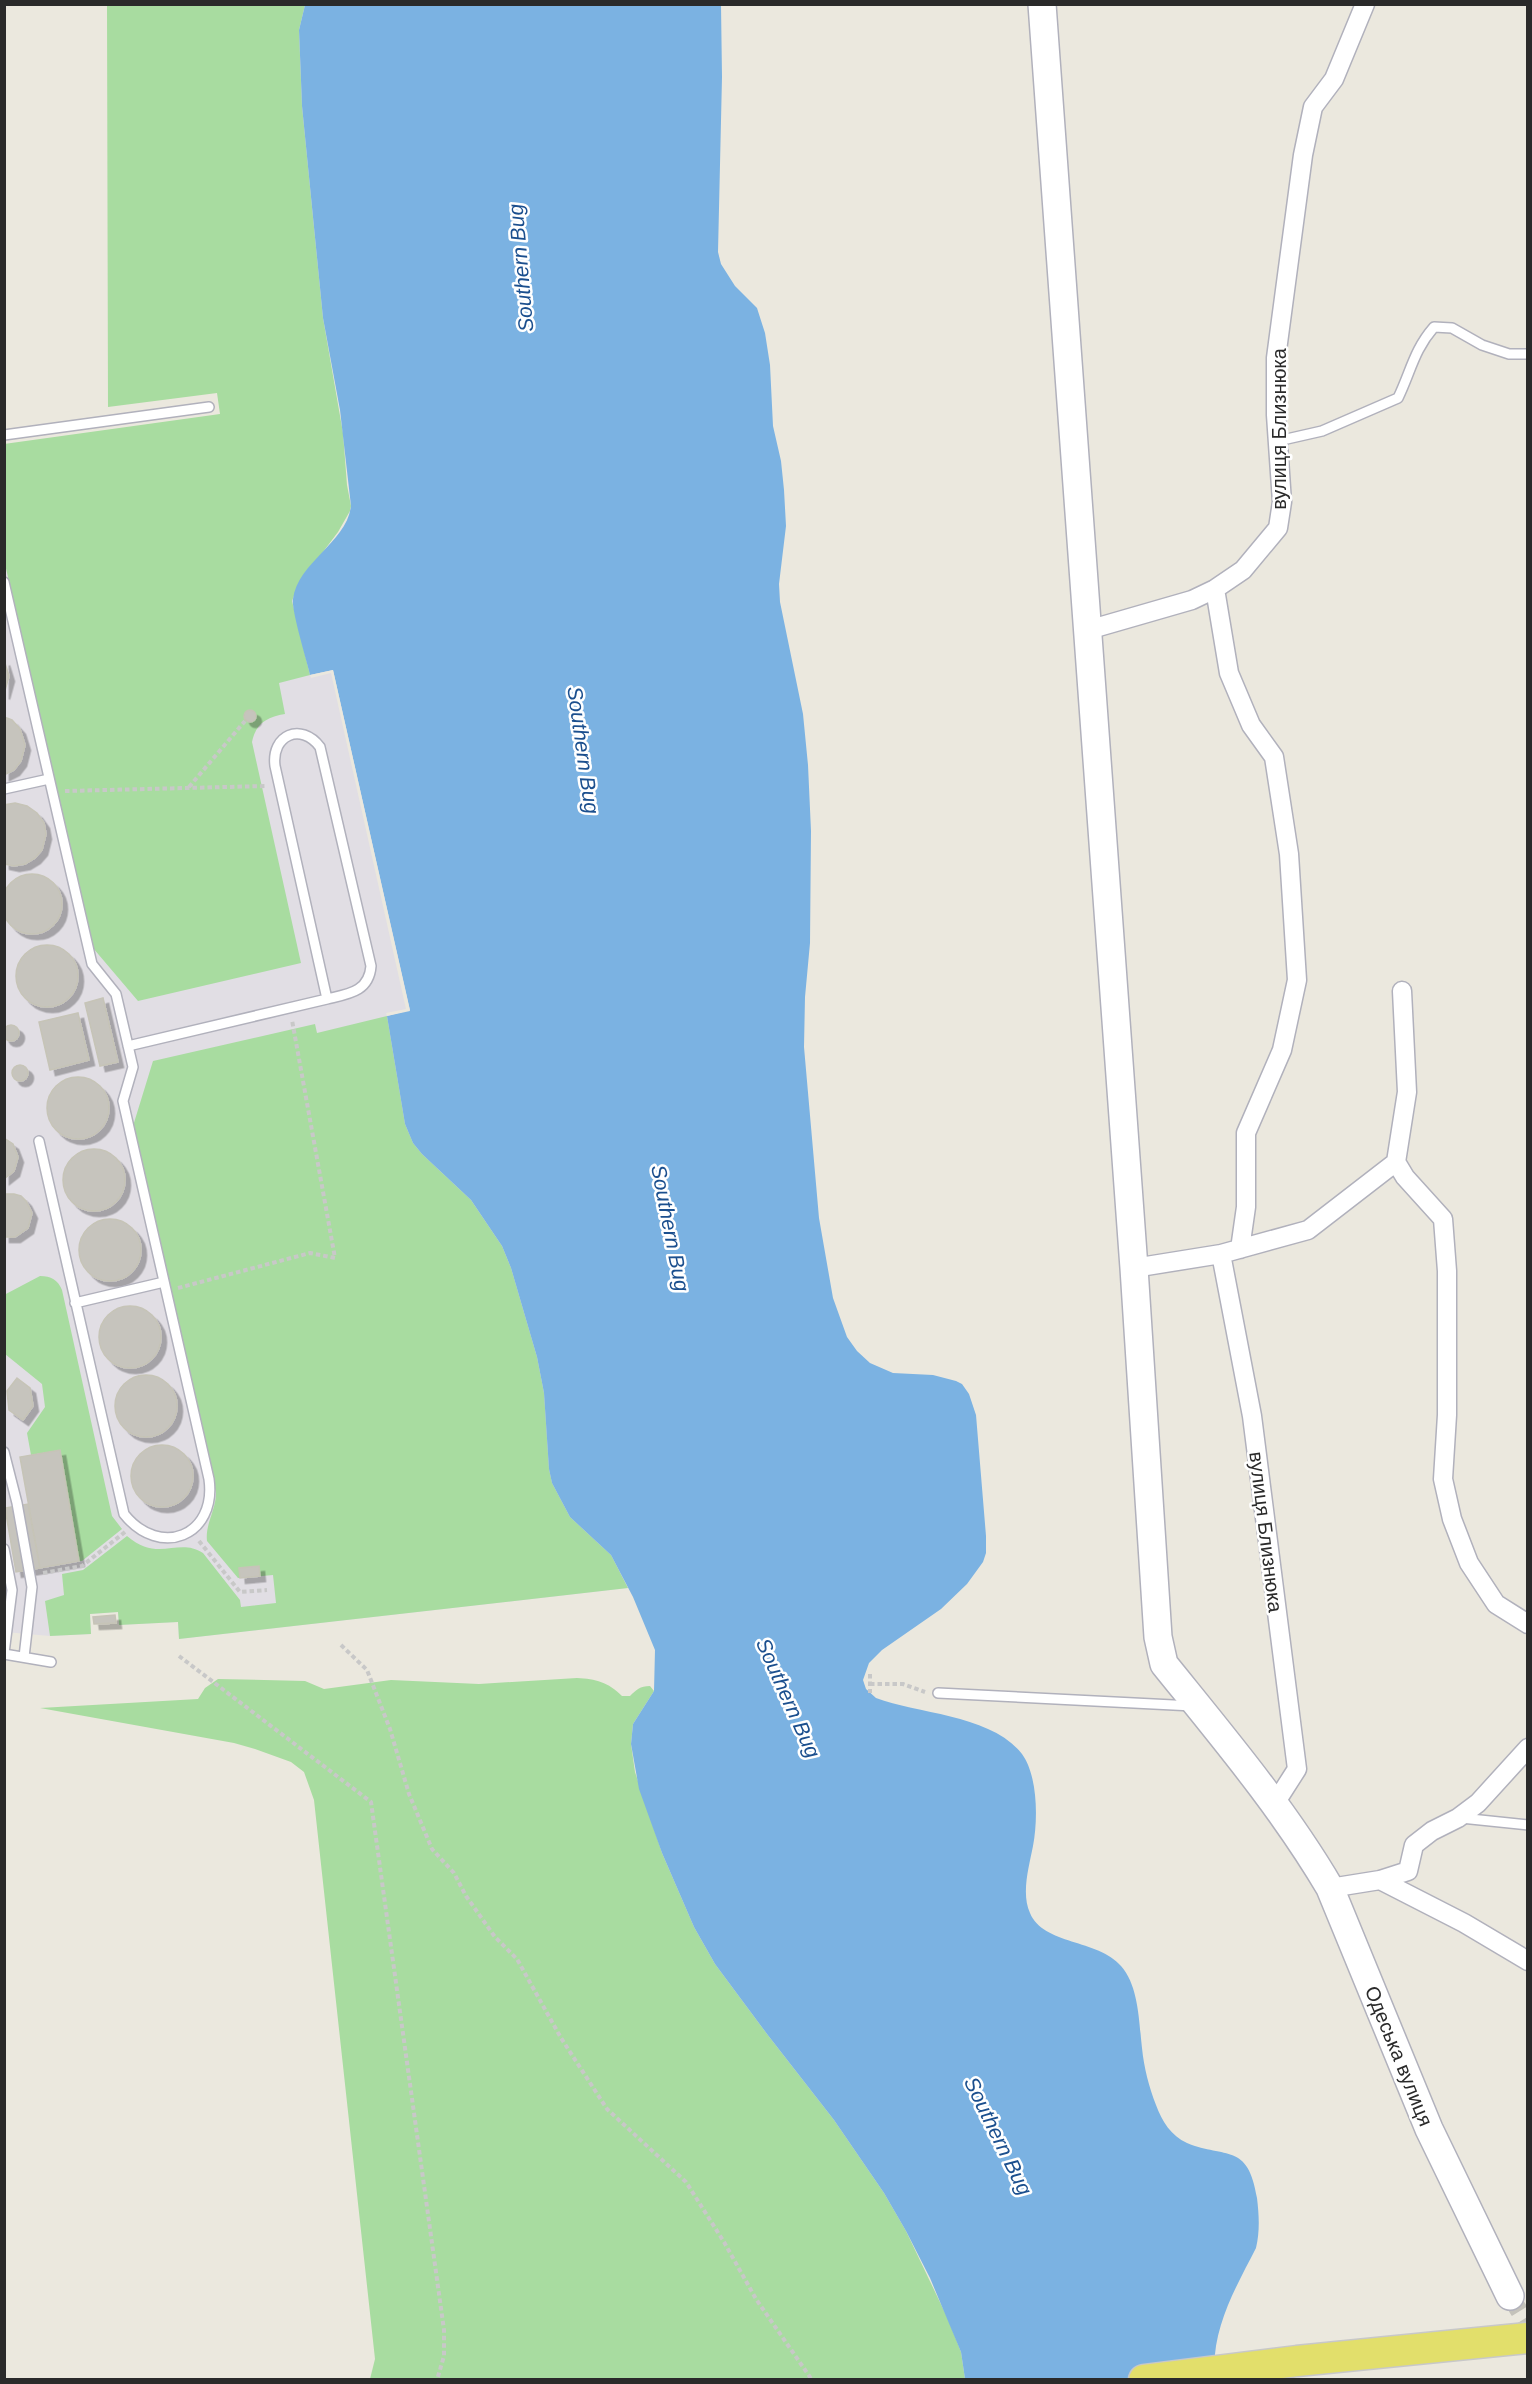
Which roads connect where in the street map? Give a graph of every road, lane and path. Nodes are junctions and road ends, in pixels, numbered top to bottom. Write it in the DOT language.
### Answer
graph roads {
  1 [pos="1042,4"];
  2 [pos="1365,4"];
  3 [pos="1527,357"];
  4 [pos="209,407"];
  5 [pos="4,435"];
  6 [pos="1278,441"];
  7 [pos="4,582"];
  8 [pos="1215,589"];
  9 [pos="1088,630"];
  10 [pos="245,721"];
  11 [pos="49,778"];
  12 [pos="279,786"];
  13 [pos="188,788"];
  14 [pos="4,789"];
  15 [pos="52,791"];
  16 [pos="1402,991"];
  17 [pos="327,999"];
  18 [pos="290,1008"];
  19 [pos="128,1046"];
  20 [pos="39,1141"];
  21 [pos="1396,1162"];
  22 [pos="1239,1249"];
  23 [pos="1221,1254"];
  24 [pos="1134,1268"];
  25 [pos="165,1287"];
  26 [pos="75,1303"];
  27 [pos="4,1452"];
  28 [pos="133,1526"];
  29 [pos="190,1531"];
  30 [pos="4,1549"];
  31 [pos="30,1575"];
  32 [pos="267,1590"];
  33 [pos="1527,1624"];
  34 [pos="341,1645"];
  35 [pos="4,1654"];
  36 [pos="178,1656"];
  37 [pos="24,1658"];
  38 [pos="51,1662"];
  39 [pos="870,1674"];
  40 [pos="870,1684"];
  41 [pos="870,1693"];
  42 [pos="938,1693"];
  43 [pos="1198,1707"];
  44 [pos="1527,1748"];
  45 [pos="1274,1805"];
  46 [pos="1458,1818"];
  47 [pos="1527,1825"];
  48 [pos="1380,1880"];
  49 [pos="1330,1888"];
  50 [pos="1527,1961"];
  51 [pos="1519,2294"];
  52 [pos="1527,2338"];
  53 [pos="437,2379"];
  54 [pos="812,2379"];
  55 [pos="1144,2379"];
  1 -- 9 [label="street, Одеська вулиця"];
  2 -- 6 [label="street, вулиця Близнюка"];
  3 -- 6 [label="lane"];
  4 -- 5 [label="lane"];
  6 -- 8 [label="street, вулиця Близнюка"];
  7 -- 11 [label="lane"];
  8 -- 9 [label="street, вулиця Близнюка"];
  8 -- 22 [label="street"];
  9 -- 24 [label="street, Одеська вулиця"];
  10 -- 13 [label="path"];
  11 -- 14 [label="lane"];
  11 -- 15 [label="lane"];
  12 -- 13 [label="path"];
  12 -- 17 [label="lane"];
  12 -- 17 [label="lane"];
  13 -- 15 [label="path"];
  15 -- 19 [label="lane"];
  16 -- 21 [label="street"];
  17 -- 18 [label="lane"];
  18 -- 19 [label="lane"];
  18 -- 25 [label="path"];
  19 -- 25 [label="lane"];
  20 -- 26 [label="lane"];
  21 -- 22 [label="street"];
  21 -- 33 [label="street"];
  22 -- 23 [label="street"];
  23 -- 24 [label="street"];
  23 -- 45 [label="street, вулиця Близнюка"];
  24 -- 43 [label="street, Одеська вулиця"];
  25 -- 26 [label="lane"];
  25 -- 29 [label="lane"];
  26 -- 28 [label="lane"];
  27 -- 31 [label="lane"];
  28 -- 29 [label="lane"];
  28 -- 31 [label="path"];
  29 -- 32 [label="path"];
  30 -- 35 [label="lane"];
  31 -- 37 [label="lane"];
  34 -- 54 [label="path"];
  35 -- 37 [label="lane"];
  36 -- 53 [label="path"];
  37 -- 38 [label="lane"];
  39 -- 40 [label="path"];
  40 -- 41 [label="path"];
  40 -- 42 [label="path"];
  42 -- 43 [label="lane"];
  43 -- 45 [label="street, Одеська вулиця"];
  44 -- 46 [label="street"];
  45 -- 49 [label="street, Одеська вулиця"];
  46 -- 47 [label="lane"];
  46 -- 48 [label="street"];
  48 -- 49 [label="street"];
  48 -- 50 [label="street"];
  49 -- 51 [label="street, Одеська вулиця"];
  52 -- 55 [label="main road"];
}
